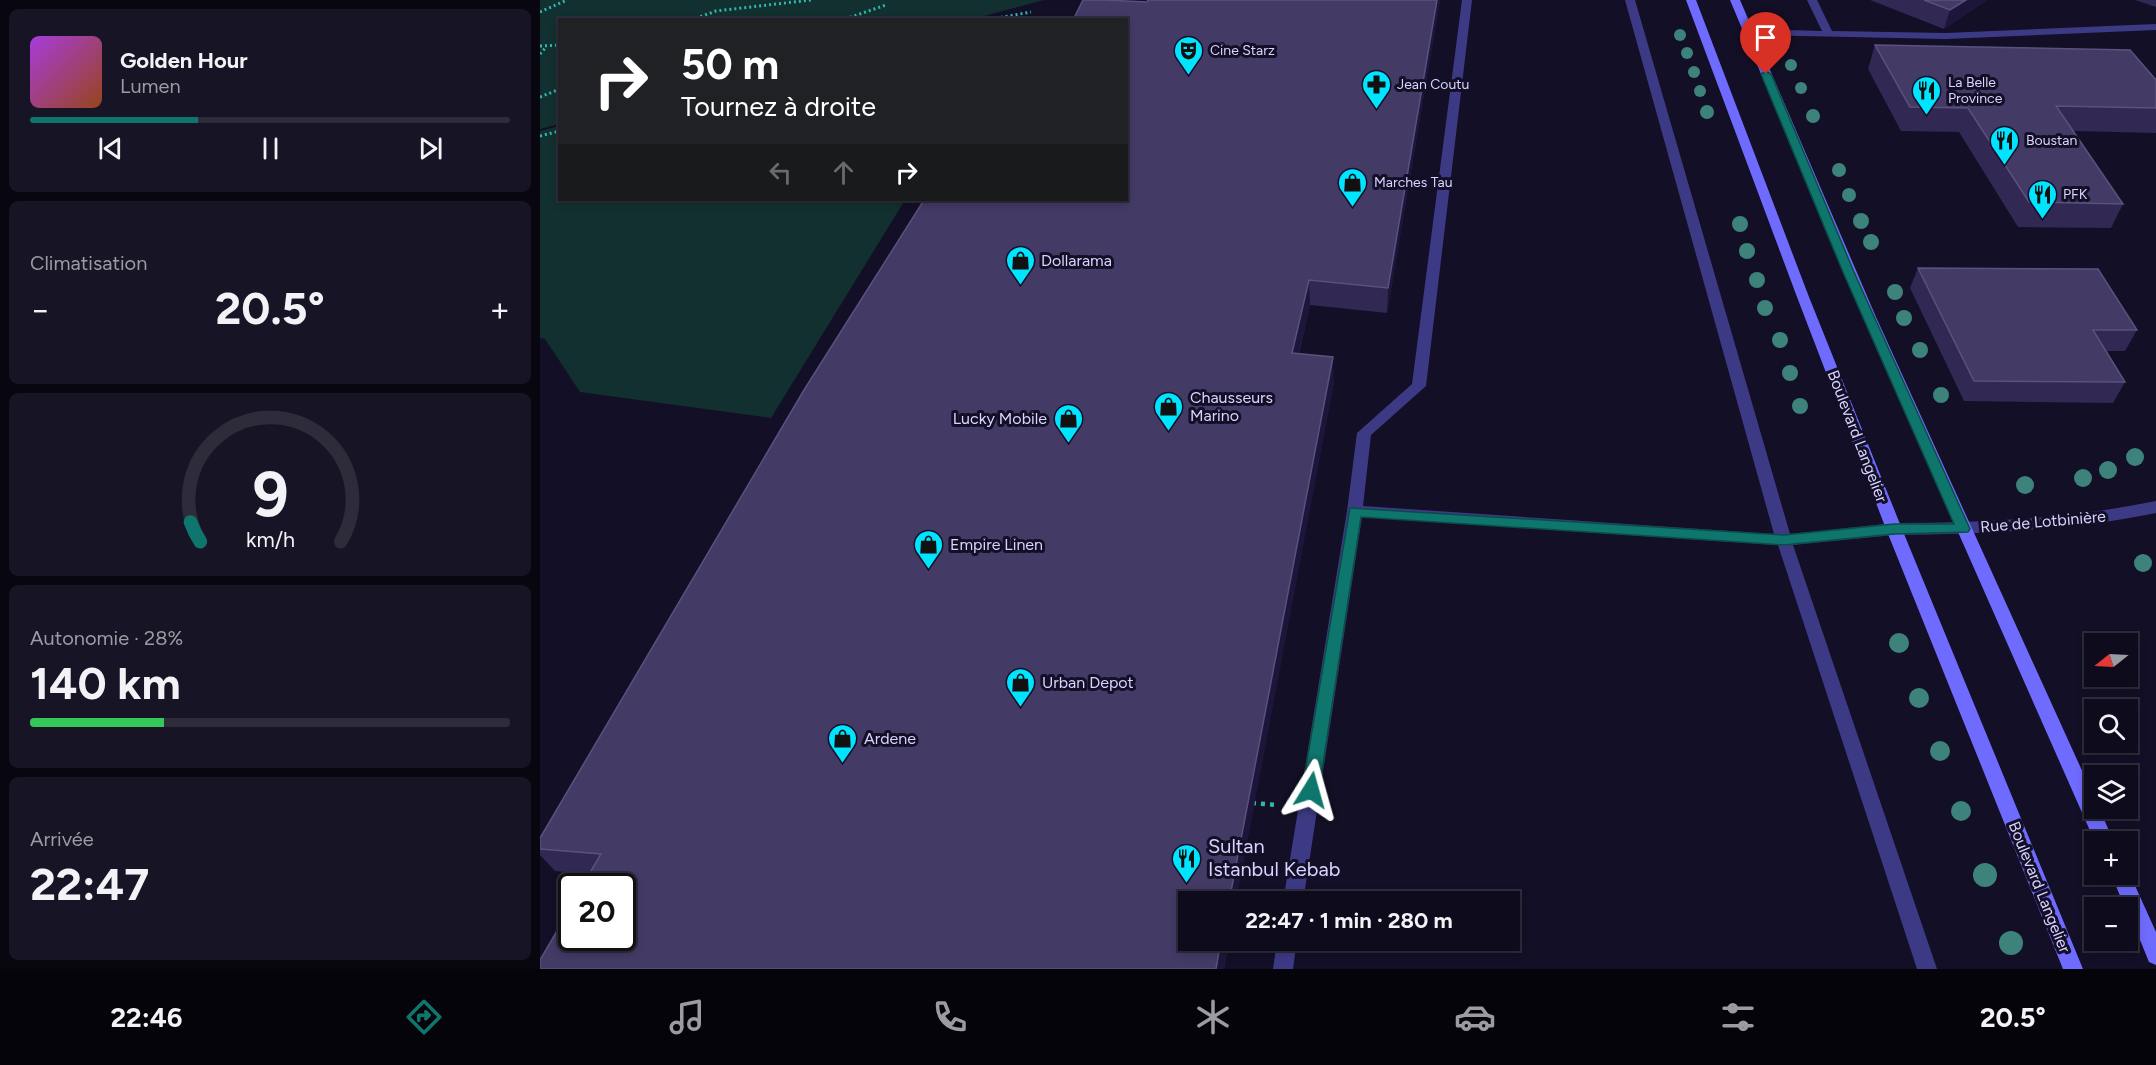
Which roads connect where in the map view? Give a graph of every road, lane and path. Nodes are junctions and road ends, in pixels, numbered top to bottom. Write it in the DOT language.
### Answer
graph roads {
  1 [pos="567,0"];
  2 [pos="811,0"];
  3 [pos="1467,0"];
  4 [pos="1630,0"];
  5 [pos="1691,0"];
  6 [pos="1735,0"];
  7 [pos="1812,0"];
  8 [pos="886,5"];
  9 [pos="540,12"];
  10 [pos="1031,12"];
  11 [pos="697,18"];
  12 [pos="848,18"];
  13 [pos="997,18"];
  14 [pos="2156,27"];
  15 [pos="1748,32"];
  16 [pos="1828,33"];
  17 [pos="558,45"];
  18 [pos="540,46"];
  19 [pos="546,46"];
  20 [pos="540,54"];
  21 [pos="558,90"];
  22 [pos="540,98"];
  23 [pos="558,132"];
  24 [pos="540,136"];
  25 [pos="2156,507"];
  26 [pos="1354,511"];
  27 [pos="1894,529"];
  28 [pos="1963,529"];
  29 [pos="1784,540"];
  30 [pos="1243,802"];
  31 [pos="1308,808"];
  32 [pos="2100,831"];
  33 [pos="2125,885"];
  34 [pos="1295,891"];
  35 [pos="1285,951"];
  36 [pos="2156,955"];
  37 [pos="1283,969"];
  38 [pos="1927,969"];
  39 [pos="2073,969"];
  1 -- 9 [label="path"];
  2 -- 11 [label="path"];
  3 -- 26 [label="street"];
  4 -- 29 [label="street"];
  5 -- 27 [label="main road, Boulevard Langelier"];
  6 -- 15 [label="main road"];
  7 -- 16 [label="street"];
  8 -- 12 [label="path"];
  10 -- 13 [label="path"];
  14 -- 16 [label="street"];
  15 -- 16 [label="street"];
  15 -- 28 [label="main road"];
  17 -- 19 [label="path"];
  18 -- 19 [label="path"];
  19 -- 20 [label="path"];
  21 -- 22 [label="path"];
  23 -- 24 [label="path"];
  25 -- 28 [label="street, Rue de Lotbinière"];
  26 -- 29 [label="street, Rue de Lotbinière"];
  26 -- 31 [label="street"];
  27 -- 28 [label="street, Rue de Lotbinière"];
  27 -- 29 [label="street, Rue de Lotbinière"];
  27 -- 39 [label="main road, Boulevard Langelier"];
  28 -- 32 [label="main road"];
  29 -- 38 [label="street"];
  30 -- 31 [label="path"];
  31 -- 34 [label="street"];
  33 -- 36 [label="main road"];
  35 -- 37 [label="street"];
}
